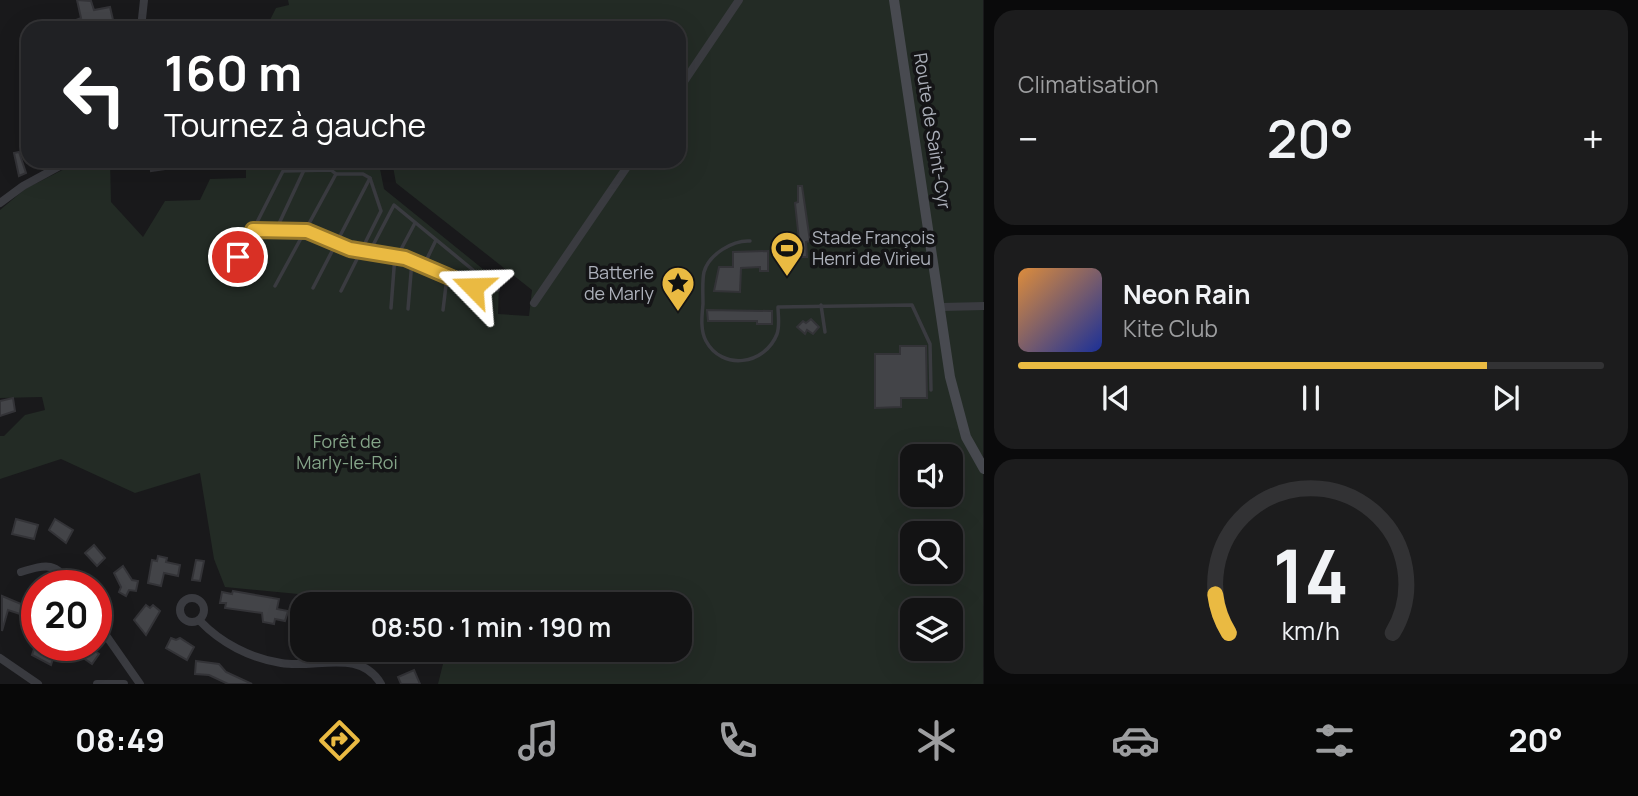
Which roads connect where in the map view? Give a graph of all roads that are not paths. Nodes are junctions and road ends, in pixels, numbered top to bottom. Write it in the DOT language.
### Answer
graph roads {
  1 [pos="144,0"];
  2 [pos="738,0"];
  3 [pos="894,0"];
  4 [pos="142,21"];
  5 [pos="686,78"];
  6 [pos="56,168"];
  7 [pos="626,168"];
  8 [pos="304,170"];
  9 [pos="336,174"];
  10 [pos="370,178"];
  11 [pos="0,203"];
  12 [pos="415,223"];
  13 [pos="253,230"];
  14 [pos="276,230"];
  15 [pos="307,231"];
  16 [pos="436,240"];
  17 [pos="750,240"];
  18 [pos="336,244"];
  19 [pos="249,251"];
  20 [pos="361,251"];
  21 [pos="370,252"];
  22 [pos="396,255"];
  23 [pos="412,261"];
  24 [pos="424,265"];
  25 [pos="447,277"];
  26 [pos="275,286"];
  27 [pos="470,286"];
  28 [pos="313,288"];
  29 [pos="498,290"];
  30 [pos="341,291"];
  31 [pos="534,303"];
  32 [pos="821,304"];
  33 [pos="942,306"];
  34 [pos="984,306"];
  35 [pos="391,308"];
  36 [pos="408,309"];
  37 [pos="443,310"];
  38 [pos="825,332"];
  39 [pos="931,390"];
  40 [pos="984,469"];
  41 [pos="28,570"];
  42 [pos="57,570"];
  43 [pos="200,621"];
  44 [pos="112,643"];
  45 [pos="0,658"];
  46 [pos="38,684"];
  47 [pos="97,684"];
  48 [pos="124,684"];
  49 [pos="141,684"];
  50 [pos="381,684"];
  1 -- 4 [label="street"];
  2 -- 5 [label="street"];
  3 -- 33 [label="main road, Route de Saint-Cyr"];
  6 -- 11 [label="street"];
  7 -- 31 [label="street"];
  8 -- 9 [label="lane"];
  8 -- 13 [label="lane"];
  8 -- 14 [label="lane"];
  9 -- 10 [label="lane"];
  9 -- 15 [label="lane"];
  10 -- 18 [label="lane"];
  10 -- 20 [label="lane"];
  12 -- 16 [label="lane"];
  12 -- 21 [label="lane"];
  12 -- 22 [label="lane"];
  13 -- 14 [label="lane"];
  13 -- 19 [label="lane"];
  14 -- 15 [label="lane"];
  15 -- 18 [label="lane"];
  15 -- 26 [label="lane"];
  16 -- 24 [label="lane"];
  16 -- 27 [label="lane"];
  17 -- 32 [label="lane"];
  18 -- 20 [label="lane"];
  18 -- 28 [label="lane"];
  19 -- 19 [label="lane"];
  20 -- 21 [label="lane"];
  20 -- 30 [label="lane"];
  21 -- 22 [label="lane"];
  22 -- 23 [label="lane"];
  22 -- 35 [label="lane"];
  23 -- 24 [label="lane"];
  23 -- 36 [label="lane"];
  24 -- 25 [label="lane"];
  25 -- 27 [label="lane"];
  25 -- 37 [label="lane"];
  27 -- 29 [label="lane"];
  32 -- 38 [label="lane"];
  32 -- 39 [label="lane"];
  33 -- 34 [label="street"];
  33 -- 40 [label="main road, Route de Saint-Cyr"];
  41 -- 42 [label="street"];
  43 -- 50 [label="street"];
  44 -- 49 [label="street"];
  45 -- 46 [label="street"];
  47 -- 48 [label="street"];
}
